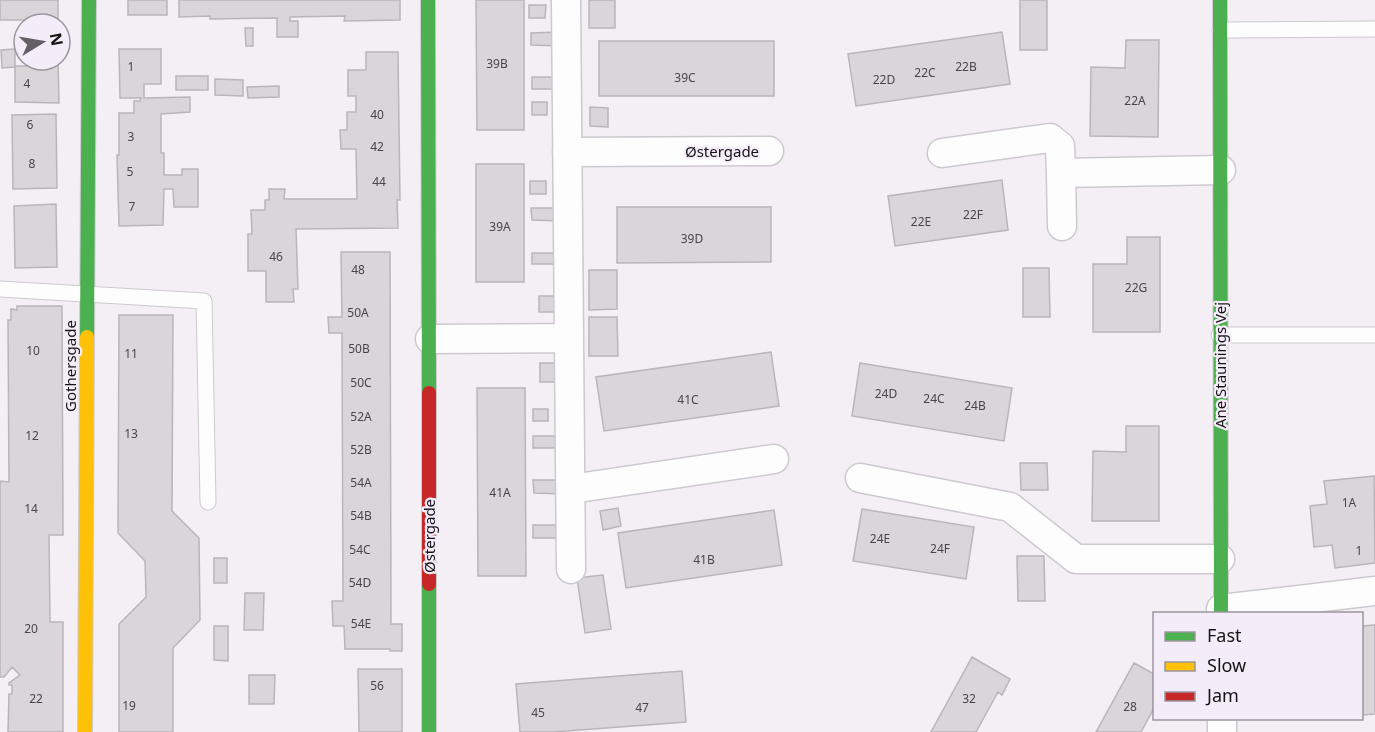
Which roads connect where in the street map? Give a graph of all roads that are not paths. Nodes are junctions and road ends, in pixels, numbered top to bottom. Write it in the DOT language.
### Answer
graph roads {
  1 [pos="89,0"];
  2 [pos="428,0"];
  3 [pos="566,0"];
  4 [pos="1220,0"];
  5 [pos="1375,29"];
  6 [pos="1220,30"];
  7 [pos="769,151"];
  8 [pos="567,152"];
  9 [pos="942,153"];
  10 [pos="1221,170"];
  11 [pos="1061,173"];
  12 [pos="1062,226"];
  13 [pos="0,289"];
  14 [pos="87,294"];
  15 [pos="1219,335"];
  16 [pos="1375,335"];
  17 [pos="569,338"];
  18 [pos="430,339"];
  19 [pos="774,459"];
  20 [pos="860,478"];
  21 [pos="571,489"];
  22 [pos="208,502"];
  23 [pos="1220,559"];
  24 [pos="571,569"];
  25 [pos="1375,591"];
  26 [pos="1221,611"];
  27 [pos="85,732"];
  28 [pos="429,732"];
  1 -- 14 [label="street, Gothersgade"];
  2 -- 18 [label="street, Østergade"];
  3 -- 8 [label="street"];
  4 -- 6 [label="street, Ane Staunings Vej"];
  5 -- 6 [label="lane"];
  6 -- 10 [label="street, Ane Staunings Vej"];
  7 -- 8 [label="street, Østergade"];
  8 -- 17 [label="street"];
  9 -- 11 [label="street"];
  10 -- 11 [label="street"];
  10 -- 15 [label="street, Ane Staunings Vej"];
  11 -- 12 [label="street"];
  13 -- 14 [label="lane"];
  14 -- 22 [label="lane"];
  14 -- 27 [label="street, Gothersgade"];
  15 -- 16 [label="lane"];
  15 -- 23 [label="street, Ane Staunings Vej"];
  17 -- 18 [label="street"];
  17 -- 21 [label="street"];
  18 -- 28 [label="street, Østergade"];
  19 -- 21 [label="street"];
  20 -- 23 [label="street"];
  21 -- 24 [label="street"];
  23 -- 26 [label="street, Ane Staunings Vej"];
  25 -- 26 [label="street"];
}
